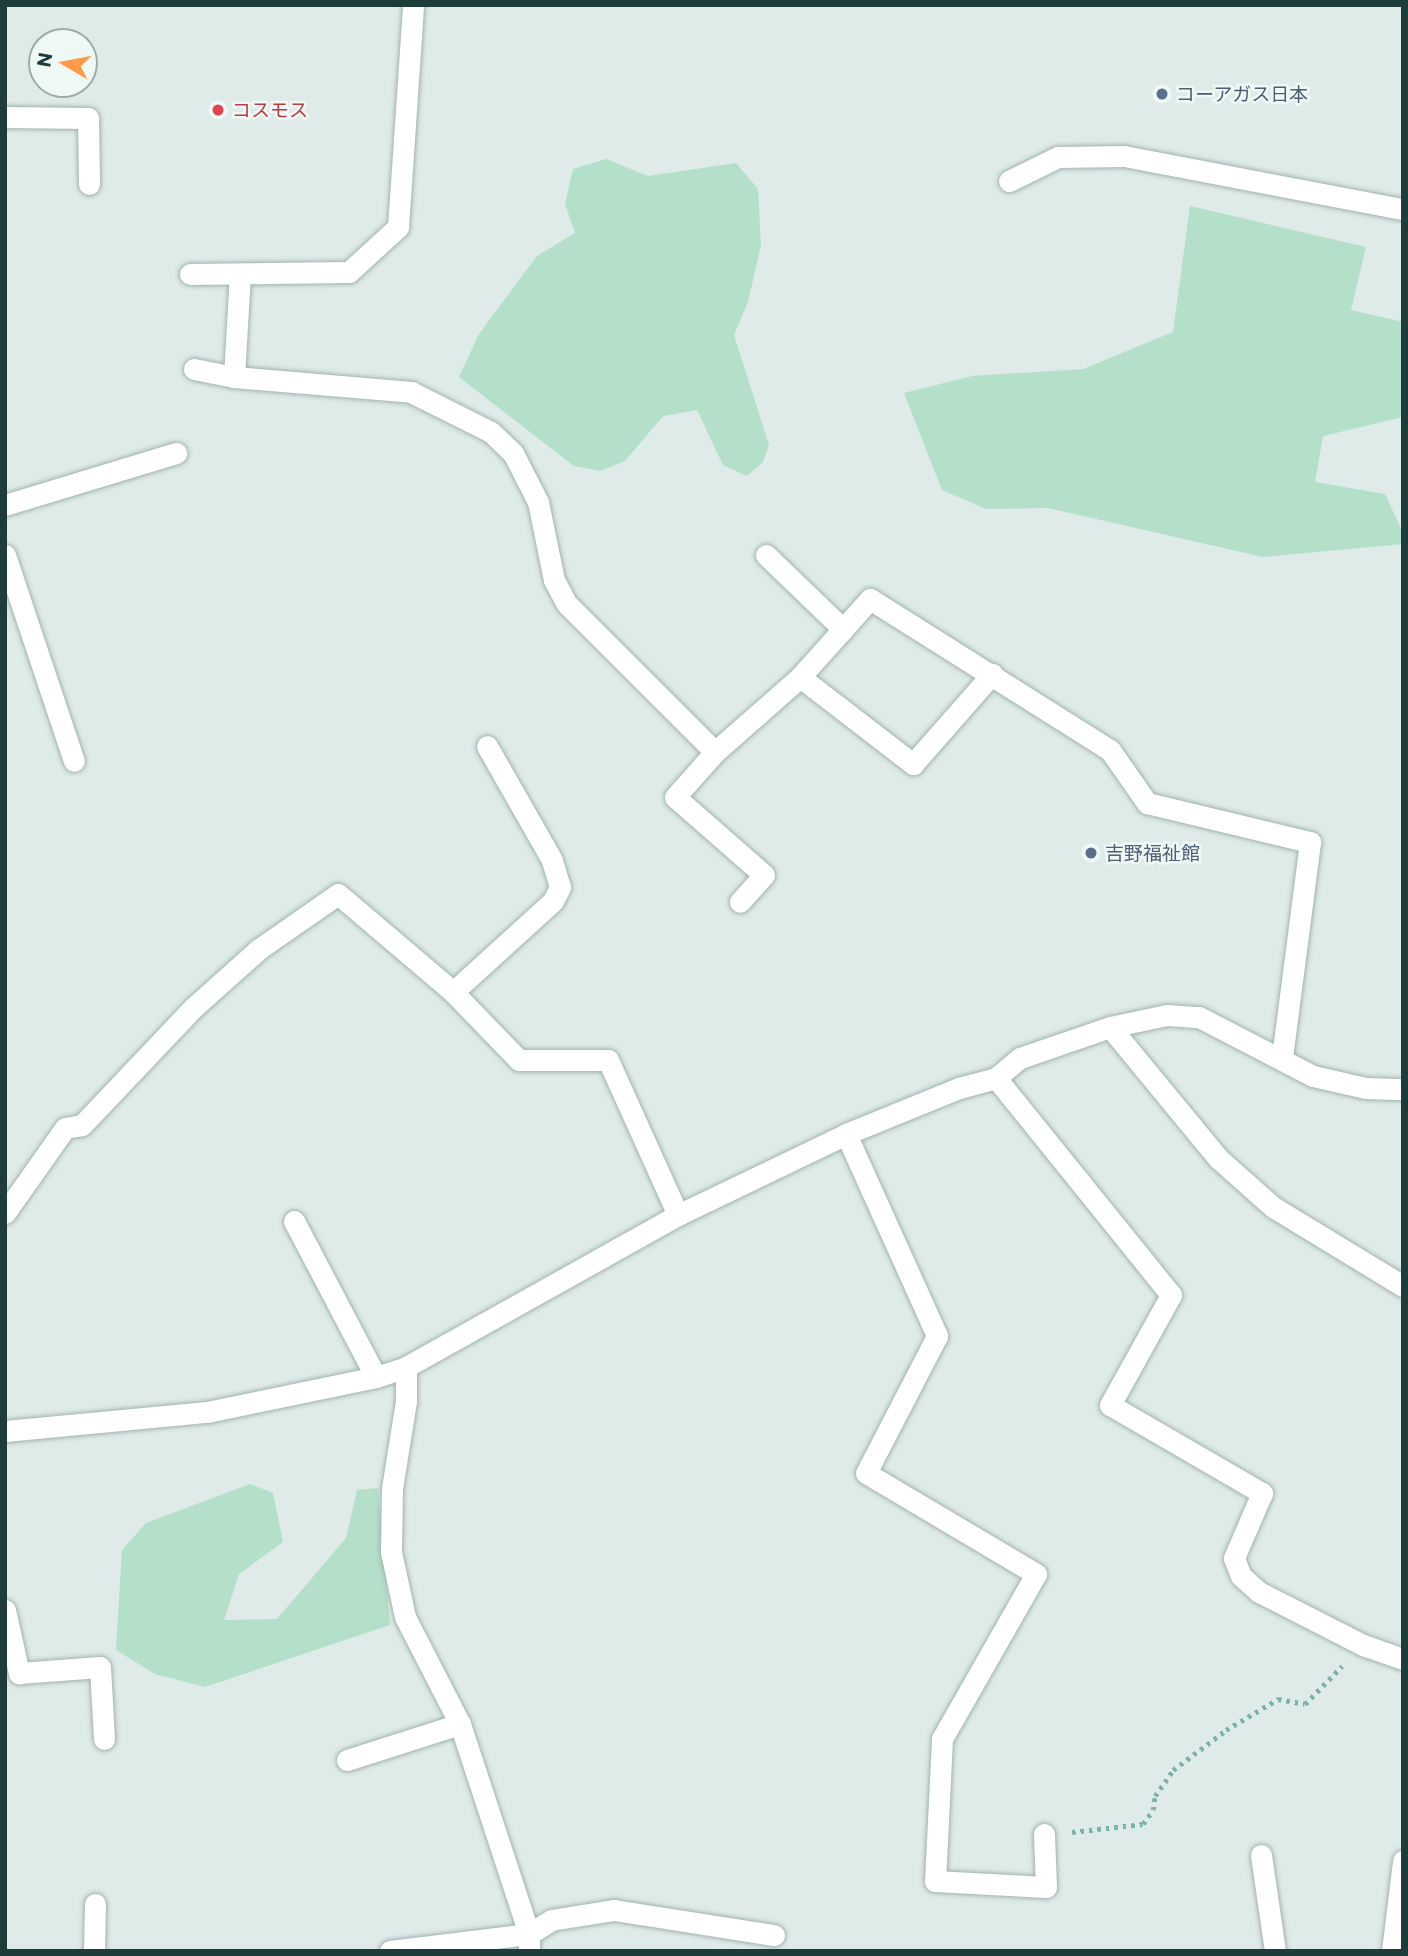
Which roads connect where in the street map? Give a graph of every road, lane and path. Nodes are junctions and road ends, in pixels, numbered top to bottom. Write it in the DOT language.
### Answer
graph roads {
  1 [pos="413,5"];
  2 [pos="5,117"];
  3 [pos="1009,181"];
  4 [pos="89,184"];
  5 [pos="1403,209"];
  6 [pos="190,274"];
  7 [pos="240,274"];
  8 [pos="194,369"];
  9 [pos="234,377"];
  10 [pos="176,453"];
  11 [pos="5,505"];
  12 [pos="5,555"];
  13 [pos="766,555"];
  14 [pos="843,629"];
  15 [pos="992,674"];
  16 [pos="800,677"];
  17 [pos="487,746"];
  18 [pos="715,752"];
  19 [pos="74,761"];
  20 [pos="740,902"];
  21 [pos="453,992"];
  22 [pos="1110,1027"];
  23 [pos="1282,1058"];
  24 [pos="996,1078"];
  25 [pos="1403,1089"];
  26 [pos="846,1134"];
  27 [pos="5,1213"];
  28 [pos="678,1215"];
  29 [pos="294,1221"];
  30 [pos="1403,1286"];
  31 [pos="406,1367"];
  32 [pos="376,1377"];
  33 [pos="5,1432"];
  34 [pos="5,1610"];
  35 [pos="1363,1645"];
  36 [pos="1403,1659"];
  37 [pos="12,1674"];
  38 [pos="460,1724"];
  39 [pos="104,1739"];
  40 [pos="347,1760"];
  41 [pos="1044,1835"];
  42 [pos="1261,1855"];
  43 [pos="1403,1861"];
  44 [pos="95,1903"];
  45 [pos="774,1935"];
  46 [pos="529,1943"];
  47 [pos="94,1951"];
  48 [pos="390,1951"];
  49 [pos="1275,1951"];
  50 [pos="1392,1951"];
  1 -- 7 [label="street"];
  2 -- 4 [label="street"];
  3 -- 5 [label="street"];
  6 -- 7 [label="street"];
  7 -- 9 [label="street"];
  8 -- 9 [label="street"];
  9 -- 18 [label="street"];
  10 -- 11 [label="street"];
  12 -- 19 [label="street"];
  13 -- 14 [label="street"];
  14 -- 15 [label="street"];
  14 -- 16 [label="street"];
  15 -- 16 [label="street"];
  15 -- 23 [label="street"];
  16 -- 18 [label="street"];
  17 -- 21 [label="street"];
  18 -- 20 [label="street"];
  21 -- 27 [label="street"];
  21 -- 28 [label="street"];
  22 -- 23 [label="street"];
  22 -- 24 [label="street"];
  22 -- 30 [label="street"];
  23 -- 25 [label="street"];
  24 -- 26 [label="street"];
  24 -- 35 [label="street"];
  26 -- 28 [label="street"];
  26 -- 41 [label="street"];
  28 -- 31 [label="street"];
  29 -- 32 [label="street"];
  31 -- 32 [label="street"];
  31 -- 38 [label="street"];
  32 -- 33 [label="street"];
  34 -- 37 [label="street"];
  35 -- 36 [label="street"];
  35 -- 41 [label="path"];
  37 -- 39 [label="street"];
  38 -- 40 [label="street"];
  38 -- 46 [label="street"];
  42 -- 49 [label="street"];
  43 -- 50 [label="street"];
  44 -- 47 [label="street"];
  45 -- 46 [label="street"];
  46 -- 48 [label="street"];
}
